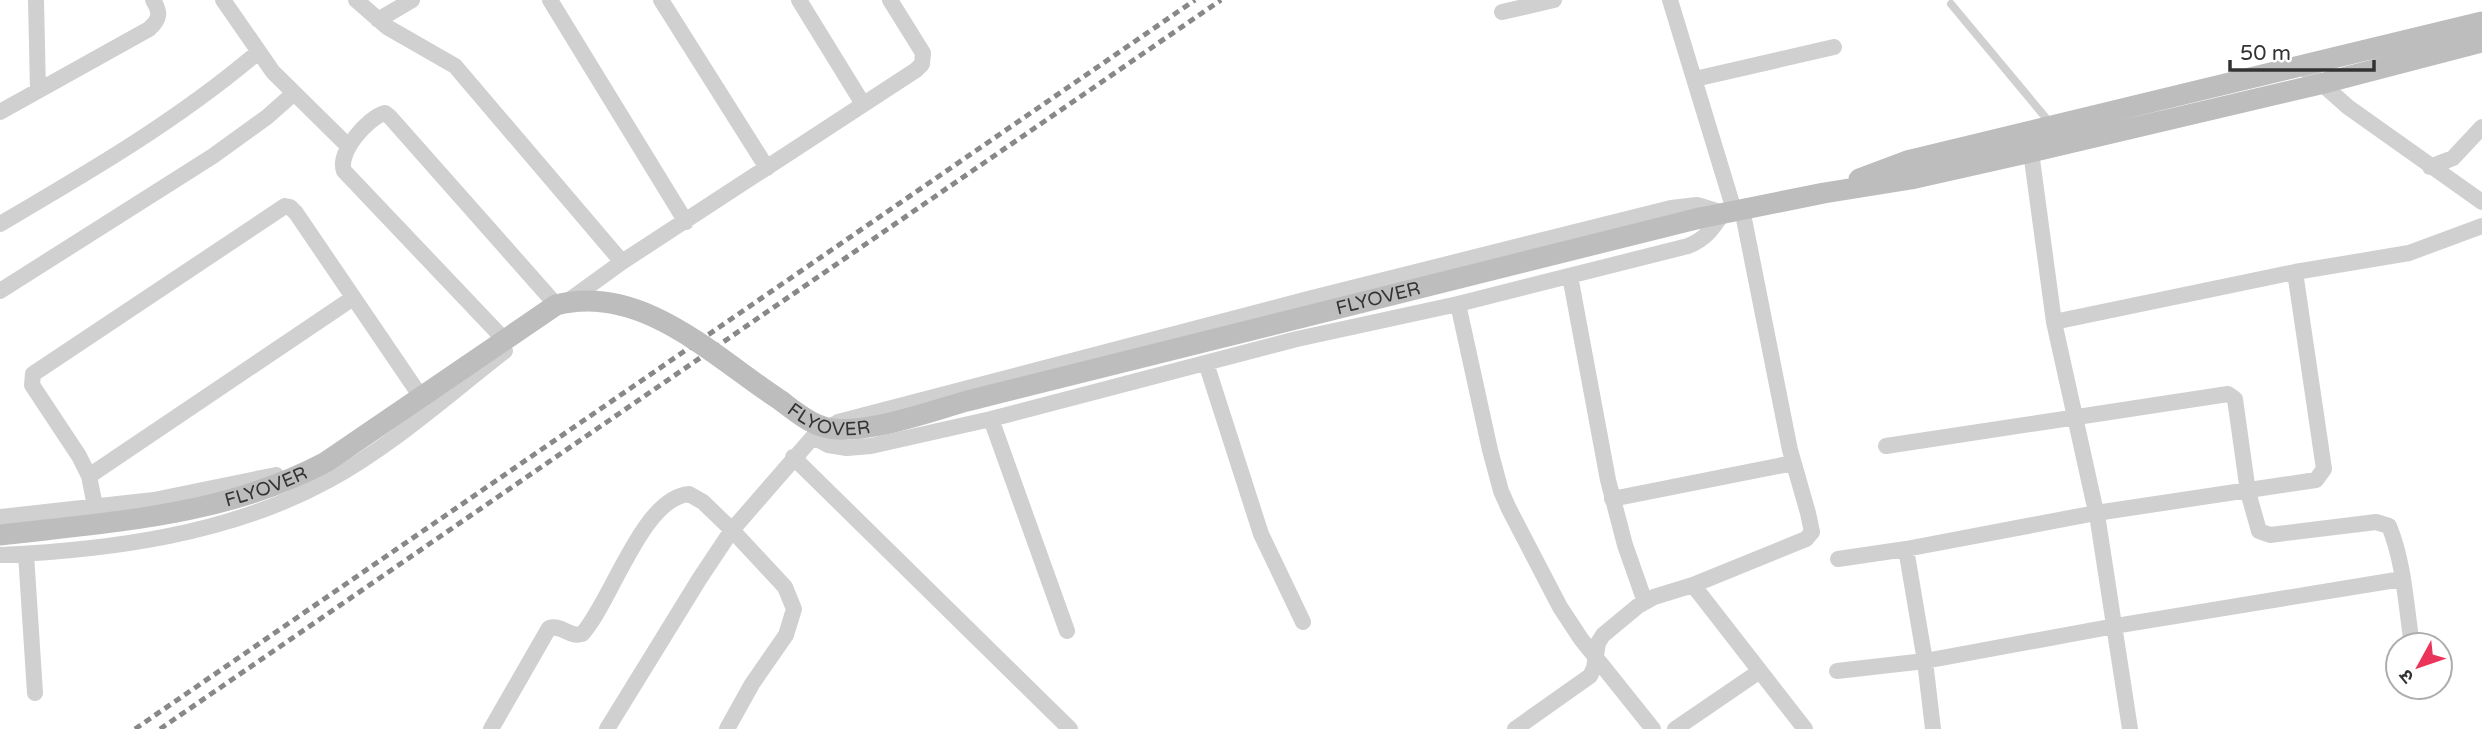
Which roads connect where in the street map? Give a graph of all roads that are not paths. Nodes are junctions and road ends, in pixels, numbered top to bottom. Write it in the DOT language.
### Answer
graph roads {
  1 [pos="36,0"];
  2 [pos="153,0"];
  3 [pos="223,0"];
  4 [pos="356,0"];
  5 [pos="412,0"];
  6 [pos="550,0"];
  7 [pos="661,0"];
  8 [pos="799,0"];
  9 [pos="890,0"];
  10 [pos="1554,0"];
  11 [pos="1670,0"];
  12 [pos="1951,4"];
  13 [pos="1502,12"];
  14 [pos="378,20"];
  15 [pos="2482,22"];
  16 [pos="2482,42"];
  17 [pos="1834,47"];
  18 [pos="257,53"];
  19 [pos="2303,67"];
  20 [pos="1695,79"];
  21 [pos="2320,84"];
  22 [pos="38,91"];
  23 [pos="293,94"];
  24 [pos="863,104"];
  25 [pos="0,112"];
  26 [pos="2053,126"];
  27 [pos="2482,127"];
  28 [pos="348,146"];
  29 [pos="2031,152"];
  30 [pos="2430,167"];
  31 [pos="767,168"];
  32 [pos="1824,192"];
  33 [pos="2482,202"];
  34 [pos="1733,211"];
  35 [pos="686,222"];
  36 [pos="0,225"];
  37 [pos="2482,226"];
  38 [pos="622,262"];
  39 [pos="2295,272"];
  40 [pos="1570,276"];
  41 [pos="588,285"];
  42 [pos="0,291"];
  43 [pos="353,298"];
  44 [pos="551,299"];
  45 [pos="1458,304"];
  46 [pos="2054,322"];
  47 [pos="498,334"];
  48 [pos="1206,363"];
  49 [pos="417,391"];
  50 [pos="2075,418"];
  51 [pos="991,419"];
  52 [pos="813,437"];
  53 [pos="1886,446"];
  54 [pos="793,457"];
  55 [pos="1793,463"];
  56 [pos="89,476"];
  57 [pos="2248,492"];
  58 [pos="1612,499"];
  59 [pos="95,506"];
  60 [pos="2096,513"];
  61 [pos="0,517"];
  62 [pos="732,530"];
  63 [pos="0,535"];
  64 [pos="1906,549"];
  65 [pos="26,554"];
  66 [pos="0,555"];
  67 [pos="1838,559"];
  68 [pos="2402,579"];
  69 [pos="1693,585"];
  70 [pos="1645,602"];
  71 [pos="1303,622"];
  72 [pos="2115,626"];
  73 [pos="1067,631"];
  74 [pos="2410,631"];
  75 [pos="1596,660"];
  76 [pos="1926,661"];
  77 [pos="1760,671"];
  78 [pos="1837,671"];
  79 [pos="35,693"];
  80 [pos="491,729"];
  81 [pos="607,729"];
  82 [pos="727,729"];
  83 [pos="1070,729"];
  84 [pos="1515,729"];
  85 [pos="1653,729"];
  86 [pos="1675,729"];
  87 [pos="1805,729"];
  88 [pos="1933,729"];
  89 [pos="2130,729"];
  1 -- 22 [label="street"];
  2 -- 22 [label="street"];
  3 -- 18 [label="street"];
  4 -- 14 [label="street"];
  5 -- 14 [label="street"];
  6 -- 35 [label="street"];
  7 -- 31 [label="street"];
  8 -- 24 [label="street"];
  9 -- 24 [label="street"];
  10 -- 13 [label="street"];
  11 -- 20 [label="street"];
  12 -- 26 [label="lane"];
  14 -- 38 [label="street"];
  15 -- 19 [label="main road"];
  16 -- 21 [label="main road"];
  17 -- 20 [label="street"];
  18 -- 23 [label="street"];
  18 -- 36 [label="street"];
  19 -- 21 [label="street"];
  19 -- 26 [label="main road"];
  20 -- 34 [label="street"];
  21 -- 29 [label="main road"];
  21 -- 30 [label="street"];
  22 -- 25 [label="street"];
  23 -- 28 [label="street"];
  23 -- 42 [label="street"];
  24 -- 31 [label="street"];
  26 -- 32 [label="main road"];
  27 -- 30 [label="street"];
  28 -- 44 [label="street"];
  28 -- 47 [label="street"];
  29 -- 32 [label="main road"];
  29 -- 46 [label="street"];
  30 -- 33 [label="street"];
  31 -- 35 [label="street"];
  32 -- 34 [label="main road, FLYOVER"];
  34 -- 40 [label="street"];
  34 -- 52 [label="street"];
  34 -- 55 [label="street"];
  34 -- 63 [label="main road, FLYOVER, bridge"];
  35 -- 38 [label="street"];
  37 -- 39 [label="street"];
  38 -- 41 [label="street"];
  39 -- 46 [label="street"];
  39 -- 57 [label="street"];
  40 -- 45 [label="street"];
  40 -- 58 [label="street"];
  41 -- 44 [label="street"];
  41 -- 65 [label="street"];
  43 -- 49 [label="street"];
  43 -- 56 [label="street"];
  43 -- 56 [label="street"];
  44 -- 47 [label="street"];
  45 -- 48 [label="street"];
  45 -- 75 [label="street"];
  46 -- 50 [label="street"];
  47 -- 49 [label="street"];
  48 -- 51 [label="street"];
  48 -- 71 [label="street"];
  49 -- 59 [label="street"];
  50 -- 53 [label="street"];
  50 -- 57 [label="street"];
  50 -- 60 [label="street"];
  51 -- 52 [label="street"];
  51 -- 73 [label="street"];
  52 -- 54 [label="street"];
  54 -- 62 [label="street"];
  54 -- 83 [label="street"];
  55 -- 58 [label="street"];
  55 -- 69 [label="street"];
  56 -- 59 [label="street"];
  57 -- 60 [label="street"];
  57 -- 68 [label="street"];
  58 -- 70 [label="street"];
  59 -- 61 [label="street"];
  60 -- 64 [label="street"];
  60 -- 72 [label="street"];
  62 -- 80 [label="street"];
  62 -- 81 [label="street"];
  62 -- 82 [label="street"];
  64 -- 67 [label="street"];
  64 -- 76 [label="street"];
  65 -- 66 [label="street"];
  65 -- 79 [label="street"];
  68 -- 72 [label="street"];
  68 -- 74 [label="street"];
  69 -- 70 [label="street"];
  69 -- 77 [label="street"];
  70 -- 75 [label="street"];
  72 -- 76 [label="street"];
  72 -- 89 [label="street"];
  75 -- 84 [label="street"];
  75 -- 85 [label="street"];
  76 -- 78 [label="street"];
  76 -- 88 [label="street"];
  77 -- 86 [label="street"];
  77 -- 87 [label="street"];
}
